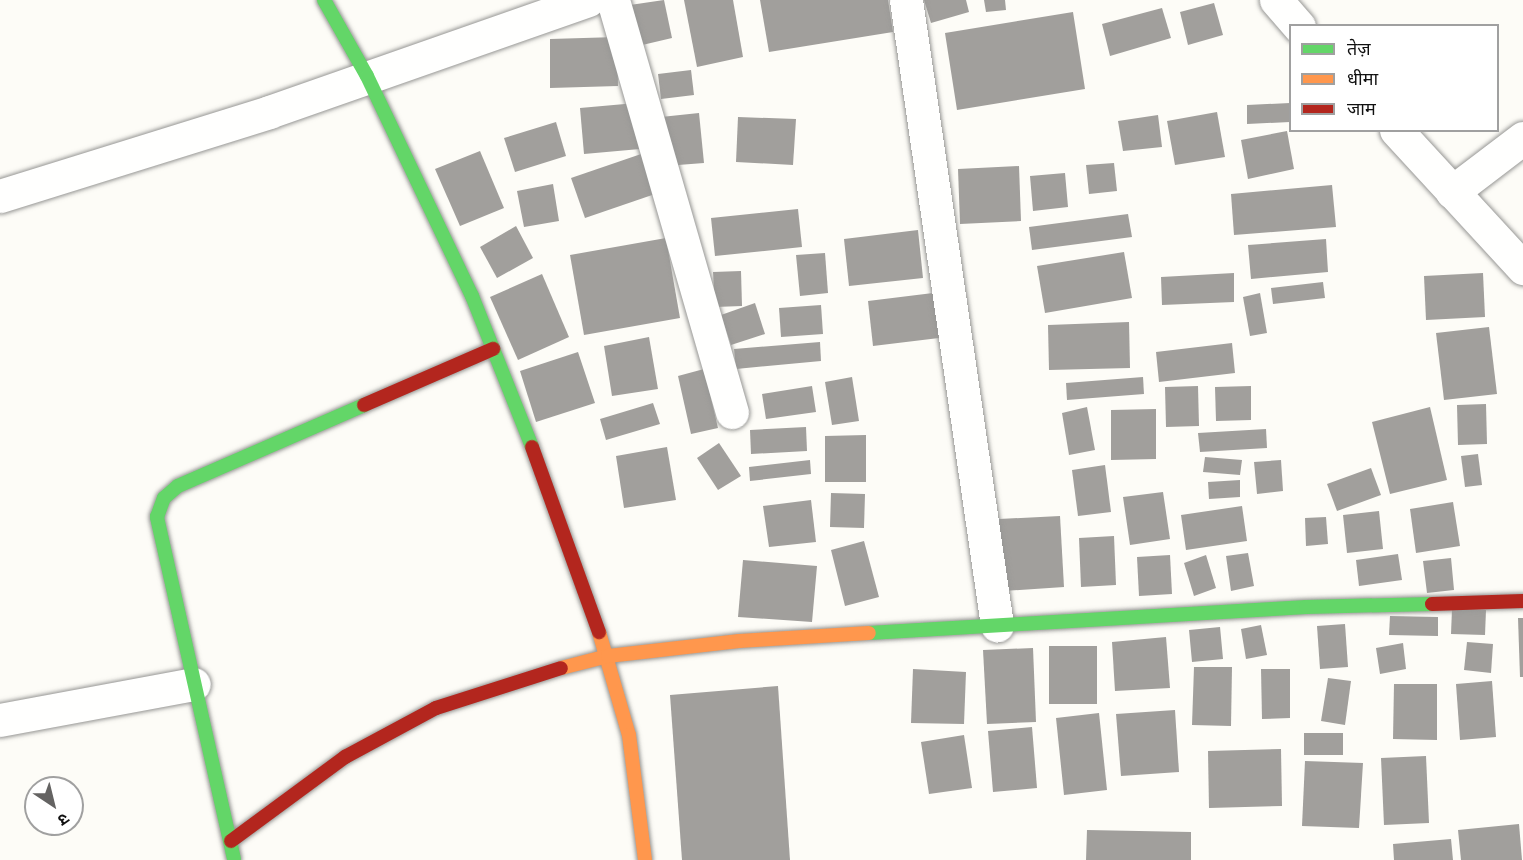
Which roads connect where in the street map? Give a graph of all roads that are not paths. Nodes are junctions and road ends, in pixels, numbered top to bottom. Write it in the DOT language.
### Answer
graph roads {
  1 [pos="324,0"];
  2 [pos="613,0"];
  3 [pos="906,0"];
  4 [pos="1276,0"];
  5 [pos="580,1"];
  6 [pos="1297,24"];
  7 [pos="368,76"];
  8 [pos="1398,132"];
  9 [pos="1523,138"];
  10 [pos="1452,192"];
  11 [pos="0,196"];
  12 [pos="1523,268"];
  13 [pos="493,349"];
  14 [pos="732,412"];
  15 [pos="1523,601"];
  16 [pos="997,625"];
  17 [pos="608,657"];
  18 [pos="194,684"];
  19 [pos="0,720"];
  20 [pos="231,841"];
  21 [pos="234,860"];
  22 [pos="645,860"];
  1 -- 7 [label="street"];
  2 -- 14 [label="street"];
  3 -- 16 [label="street"];
  4 -- 6 [label="street"];
  5 -- 7 [label="street"];
  7 -- 11 [label="street"];
  7 -- 13 [label="street"];
  8 -- 10 [label="street"];
  9 -- 10 [label="street"];
  10 -- 12 [label="street"];
  13 -- 17 [label="street"];
  13 -- 18 [label="street"];
  15 -- 16 [label="street"];
  16 -- 17 [label="street"];
  17 -- 20 [label="street"];
  17 -- 22 [label="street"];
  18 -- 19 [label="street"];
  18 -- 20 [label="street"];
  20 -- 21 [label="street"];
}
